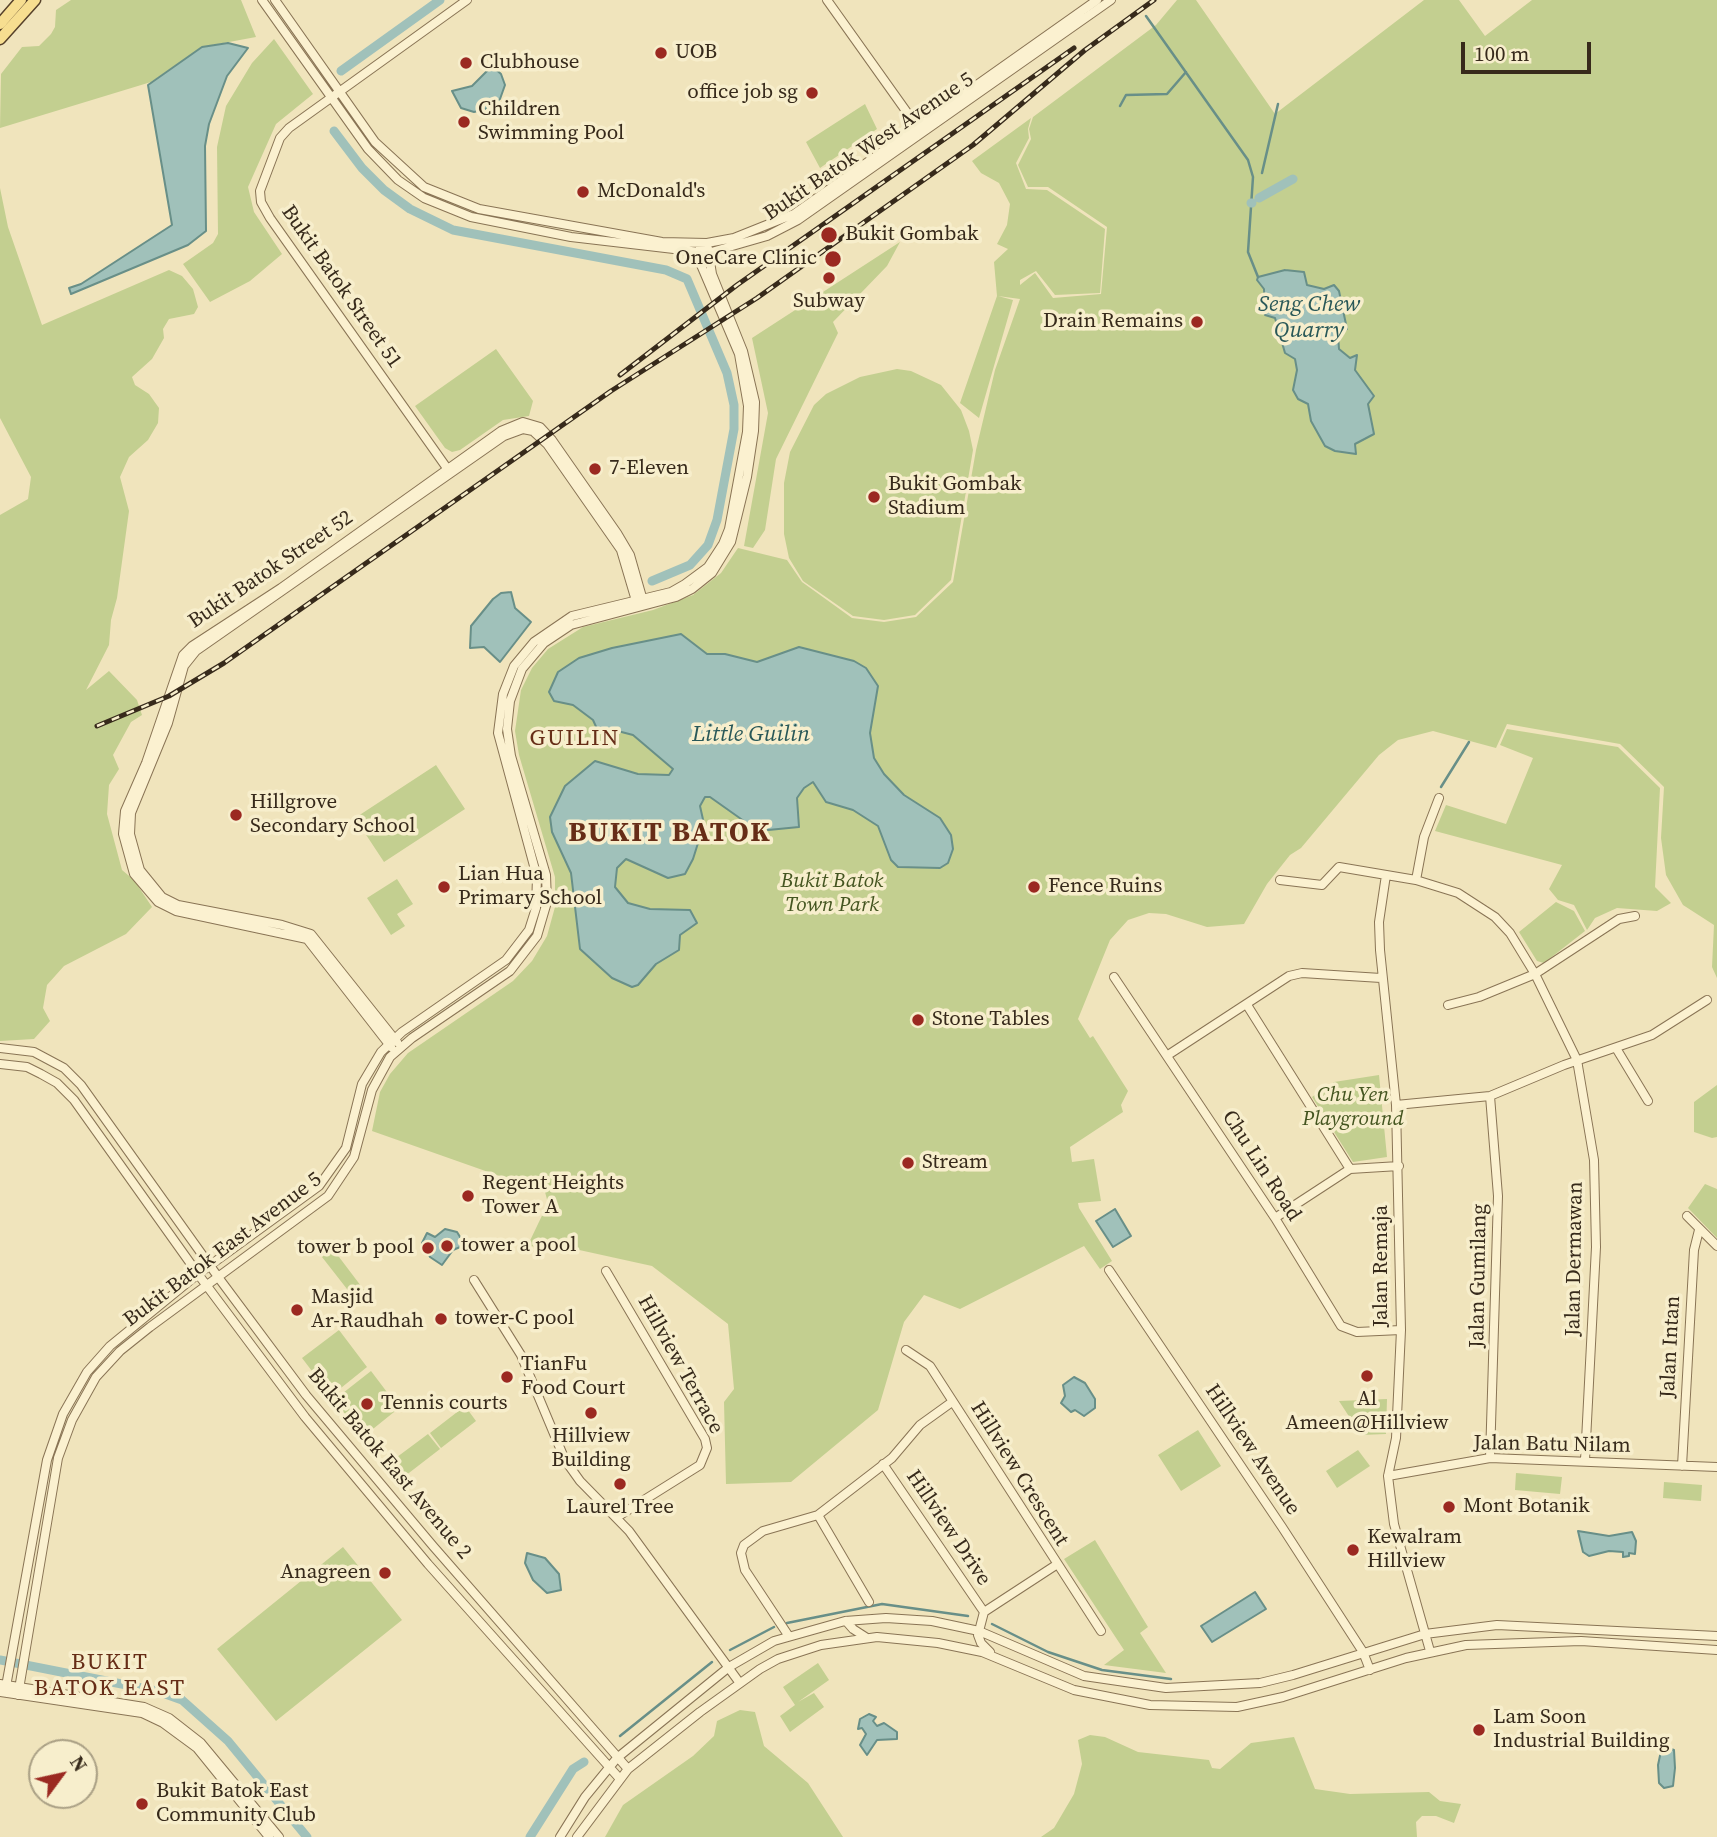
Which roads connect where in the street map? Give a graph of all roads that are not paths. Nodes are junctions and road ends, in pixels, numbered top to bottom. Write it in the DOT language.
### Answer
graph roads {
  1 [pos="21,0"];
  2 [pos="35,0"];
  3 [pos="262,0"];
  4 [pos="275,0"];
  5 [pos="467,0"];
  6 [pos="827,0"];
  7 [pos="1097,0"];
  8 [pos="1111,0"];
  9 [pos="0,24"];
  10 [pos="0,39"];
  11 [pos="337,90"];
  12 [pos="330,96"];
  13 [pos="920,131"];
  14 [pos="703,243"];
  15 [pos="704,253"];
  16 [pos="449,470"];
  17 [pos="640,603"];
  18 [pos="1439,798"];
  19 [pos="1386,875"];
  20 [pos="1280,880"];
  21 [pos="1416,880"];
  22 [pos="1635,916"];
  23 [pos="1535,974"];
  24 [pos="1114,977"];
  25 [pos="1381,978"];
  26 [pos="1707,1000"];
  27 [pos="1247,1005"];
  28 [pos="1448,1005"];
  29 [pos="391,1041"];
  30 [pos="0,1048"];
  31 [pos="1616,1048"];
  32 [pos="398,1050"];
  33 [pos="1168,1055"];
  34 [pos="1577,1060"];
  35 [pos="0,1064"];
  36 [pos="1490,1096"];
  37 [pos="1648,1101"];
  38 [pos="1396,1105"];
  39 [pos="1399,1166"];
  40 [pos="1350,1169"];
  41 [pos="1687,1216"];
  42 [pos="1275,1218"];
  43 [pos="1699,1230"];
  44 [pos="1717,1246"];
  45 [pos="209,1265"];
  46 [pos="1109,1270"];
  47 [pos="606,1271"];
  48 [pos="198,1274"];
  49 [pos="217,1276"];
  50 [pos="474,1280"];
  51 [pos="205,1284"];
  52 [pos="1401,1330"];
  53 [pos="906,1350"];
  54 [pos="952,1402"];
  55 [pos="1490,1458"];
  56 [pos="1585,1460"];
  57 [pos="883,1464"];
  58 [pos="1682,1466"];
  59 [pos="1717,1467"];
  60 [pos="1388,1476"];
  61 [pos="818,1516"];
  62 [pos="617,1517"];
  63 [pos="1056,1565"];
  64 [pos="869,1602"];
  65 [pos="984,1612"];
  66 [pos="846,1621"];
  67 [pos="979,1631"];
  68 [pos="1101,1631"];
  69 [pos="1425,1633"];
  70 [pos="788,1635"];
  71 [pos="1717,1636"];
  72 [pos="867,1638"];
  73 [pos="955,1646"];
  74 [pos="1717,1650"];
  75 [pos="1430,1651"];
  76 [pos="1363,1652"];
  77 [pos="995,1657"];
  78 [pos="729,1667"];
  79 [pos="1370,1670"];
  80 [pos="739,1682"];
  81 [pos="3,1688"];
  82 [pos="19,1691"];
  83 [pos="617,1758"];
  84 [pos="609,1767"];
  85 [pos="628,1769"];
  86 [pos="620,1779"];
  87 [pos="269,1837"];
  88 [pos="279,1837"];
  89 [pos="560,1837"];
  90 [pos="577,1837"];
  1 -- 9 [label="main road"];
  2 -- 10 [label="main road"];
  3 -- 12 [label="street, Bukit Batok West Avenue 5"];
  4 -- 11 [label="street, Bukit Batok West Avenue 5"];
  5 -- 11 [label="street, Bukit Batok Street 51"];
  6 -- 13 [label="street"];
  7 -- 13 [label="street, Bukit Batok West Avenue 5"];
  8 -- 13 [label="street, Bukit Batok West Avenue 5"];
  11 -- 12 [label="street, Bukit Batok Street 51"];
  11 -- 14 [label="street, Bukit Batok West Avenue 5"];
  12 -- 15 [label="street, Bukit Batok West Avenue 5"];
  12 -- 16 [label="street, Bukit Batok Street 51"];
  13 -- 14 [label="street, Bukit Batok West Avenue 5"];
  13 -- 15 [label="street, Bukit Batok West Avenue 5"];
  14 -- 15 [label="street, Bukit Batok East Avenue 5"];
  15 -- 17 [label="street, Bukit Batok East Avenue 5"];
  16 -- 17 [label="street, Bukit Batok Street 52"];
  16 -- 29 [label="street, Bukit Batok Street 52"];
  17 -- 29 [label="street, Bukit Batok East Avenue 5"];
  17 -- 32 [label="street, Bukit Batok East Avenue 5"];
  18 -- 21 [label="street"];
  19 -- 20 [label="street, Jalan Dermawan"];
  19 -- 21 [label="street, Jalan Dermawan"];
  19 -- 25 [label="street, Jalan Remaja"];
  21 -- 23 [label="street, Jalan Dermawan"];
  22 -- 23 [label="street"];
  23 -- 28 [label="street"];
  23 -- 34 [label="street, Jalan Dermawan"];
  24 -- 33 [label="street, Chu Lin Road"];
  25 -- 27 [label="street"];
  25 -- 38 [label="street, Jalan Remaja"];
  26 -- 31 [label="street"];
  27 -- 33 [label="street"];
  27 -- 40 [label="street"];
  29 -- 32 [label="street, Bukit Batok Street 52"];
  29 -- 45 [label="street, Bukit Batok East Avenue 5"];
  30 -- 45 [label="street, Bukit Batok East Avenue 2"];
  31 -- 34 [label="street"];
  31 -- 37 [label="street"];
  32 -- 49 [label="street, Bukit Batok East Avenue 5"];
  33 -- 42 [label="street, Chu Lin Road"];
  34 -- 36 [label="street"];
  34 -- 56 [label="street, Jalan Dermawan"];
  35 -- 48 [label="street, Bukit Batok East Avenue 2"];
  36 -- 38 [label="street"];
  36 -- 55 [label="street, Jalan Gumilang"];
  38 -- 39 [label="street, Jalan Remaja"];
  39 -- 40 [label="street"];
  39 -- 52 [label="street, Jalan Remaja"];
  40 -- 42 [label="street"];
  41 -- 43 [label="street"];
  42 -- 52 [label="street, Chu Lin Road"];
  43 -- 44 [label="street"];
  43 -- 58 [label="street, Jalan Intan"];
  45 -- 48 [label="street, Bukit Batok East Avenue 5"];
  45 -- 49 [label="street, Bukit Batok East Avenue 2"];
  46 -- 76 [label="street, Hillview Avenue"];
  47 -- 62 [label="street, Hillview Terrace"];
  48 -- 51 [label="street, Bukit Batok East Avenue 2"];
  48 -- 81 [label="street, Bukit Batok East Avenue 5"];
  49 -- 51 [label="street, Bukit Batok East Avenue 5"];
  49 -- 83 [label="street, Bukit Batok East Avenue 2"];
  50 -- 62 [label="street"];
  51 -- 82 [label="street, Bukit Batok East Avenue 5"];
  51 -- 84 [label="street, Bukit Batok East Avenue 2"];
  52 -- 60 [label="street, Jalan Remaja"];
  53 -- 54 [label="street, Hillview Crescent"];
  54 -- 57 [label="street, Hillview Crescent"];
  54 -- 63 [label="street, Hillview Crescent"];
  55 -- 56 [label="street, Jalan Batu Nilam"];
  55 -- 60 [label="street, Jalan Batu Nilam"];
  56 -- 58 [label="street, Jalan Batu Nilam"];
  57 -- 61 [label="street, Hillview Crescent"];
  57 -- 65 [label="street, Hillview Drive"];
  58 -- 59 [label="street, Jalan Batu Nilam"];
  60 -- 69 [label="street, Jalan Remaja"];
  61 -- 64 [label="street"];
  61 -- 70 [label="street, Hillview Crescent"];
  62 -- 78 [label="street"];
  63 -- 65 [label="street, Hillview Crescent"];
  63 -- 68 [label="street, Hillview Crescent"];
  65 -- 67 [label="street"];
  66 -- 67 [label="street"];
  66 -- 70 [label="street"];
  66 -- 72 [label="street"];
  67 -- 73 [label="street"];
  67 -- 76 [label="street"];
  67 -- 77 [label="street"];
  69 -- 71 [label="street"];
  69 -- 75 [label="street, Jalan Remaja"];
  69 -- 76 [label="street"];
  70 -- 78 [label="street"];
  72 -- 73 [label="street"];
  72 -- 80 [label="street"];
  73 -- 77 [label="street"];
  74 -- 75 [label="street"];
  75 -- 79 [label="street"];
  76 -- 79 [label="street, Hillview Avenue"];
  77 -- 79 [label="street"];
  78 -- 80 [label="street"];
  78 -- 83 [label="street"];
  80 -- 85 [label="street"];
  81 -- 82 [label="street"];
  82 -- 87 [label="street"];
  82 -- 88 [label="street"];
  83 -- 84 [label="street"];
  83 -- 85 [label="street, Bukit Batok East Avenue 2"];
  84 -- 86 [label="street, Bukit Batok East Avenue 2"];
  84 -- 89 [label="street"];
  85 -- 86 [label="street"];
  86 -- 90 [label="street"];
}
